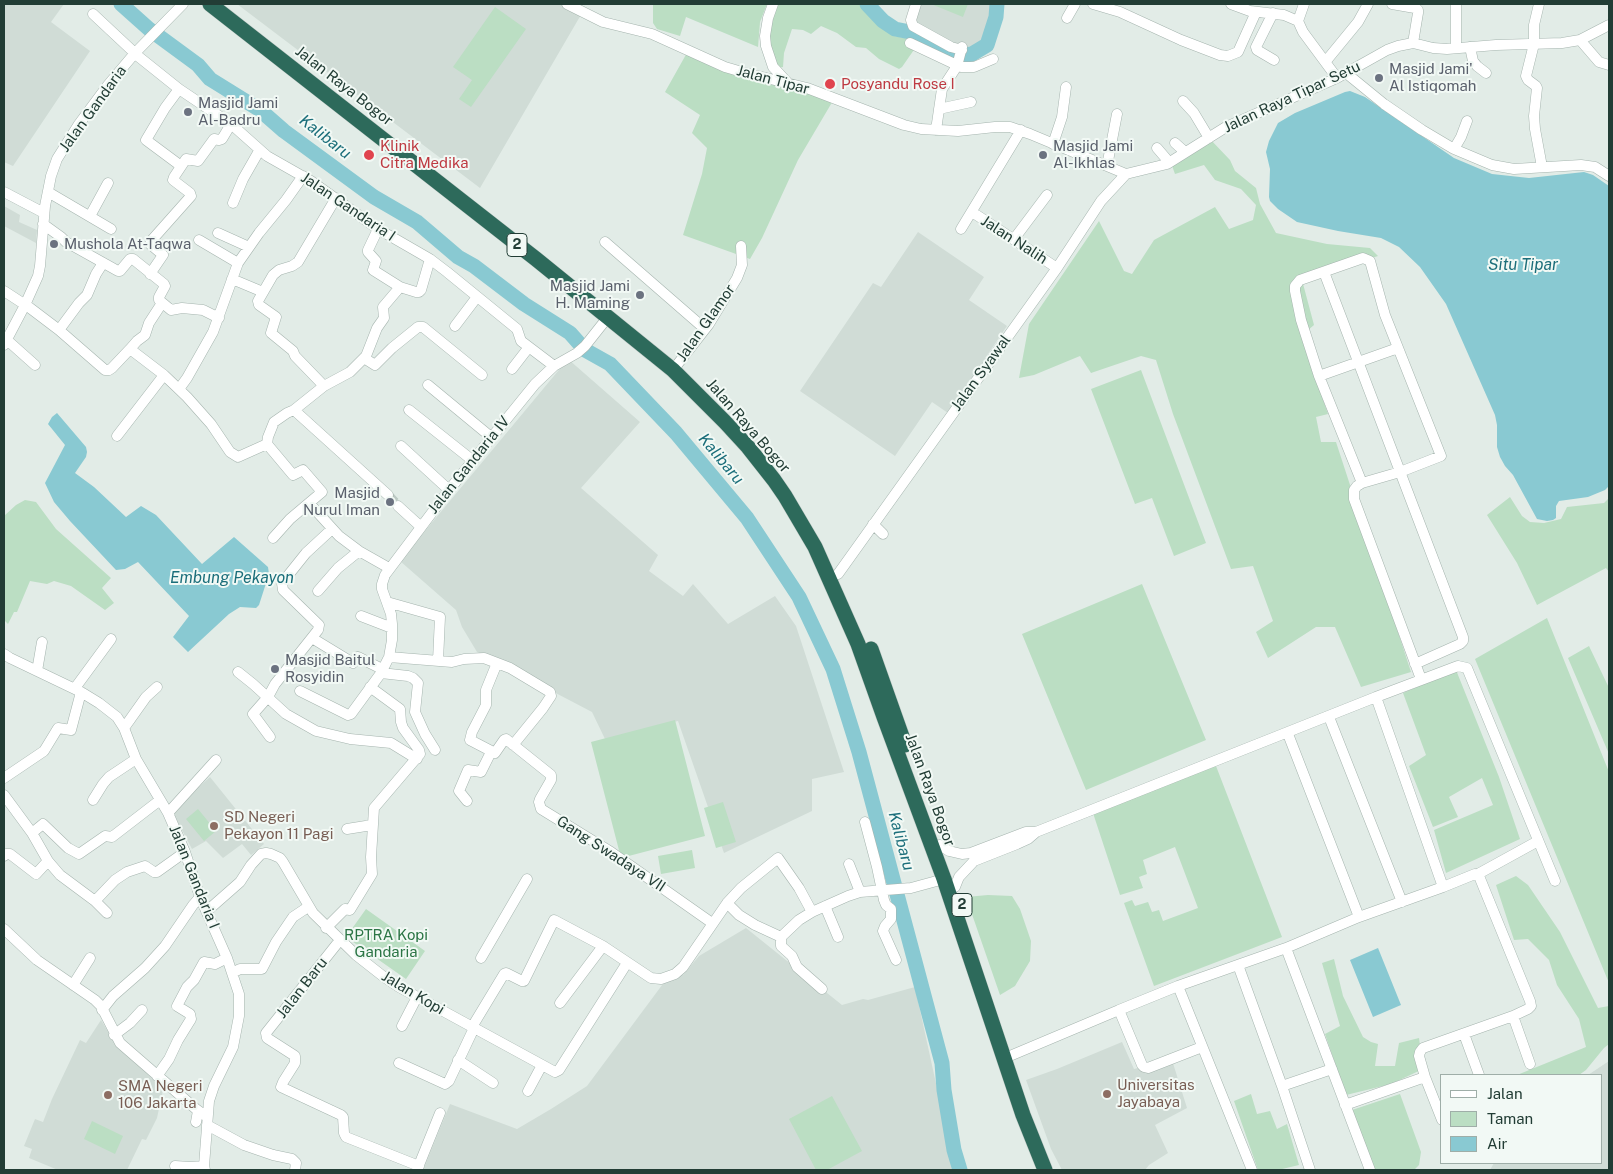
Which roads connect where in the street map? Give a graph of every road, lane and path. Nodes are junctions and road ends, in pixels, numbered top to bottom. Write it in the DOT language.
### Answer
graph roads {
  1 [pos="183,4"];
  2 [pos="210,4"];
  3 [pos="224,4"];
  4 [pos="567,4"];
  5 [pos="773,4"];
  6 [pos="916,4"];
  7 [pos="1075,4"];
  8 [pos="1093,4"];
  9 [pos="1231,4"];
  10 [pos="1304,4"];
  11 [pos="1368,4"];
  12 [pos="1392,4"];
  13 [pos="1456,4"];
  14 [pos="1539,4"];
  15 [pos="1256,12"];
  16 [pos="1272,13"];
  17 [pos="92,14"];
  18 [pos="1067,18"];
  19 [pos="1298,21"];
  20 [pos="1609,26"];
  21 [pos="262,38"];
  22 [pos="1580,40"];
  23 [pos="910,42"];
  24 [pos="1413,43"];
  25 [pos="1534,44"];
  26 [pos="1470,47"];
  27 [pos="1456,48"];
  28 [pos="135,53"];
  29 [pos="960,57"];
  30 [pos="993,59"];
  31 [pos="1274,60"];
  32 [pos="1326,61"];
  33 [pos="1609,64"];
  34 [pos="1486,72"];
  35 [pos="1342,76"];
  36 [pos="788,83"];
  37 [pos="1066,88"];
  38 [pos="179,89"];
  39 [pos="1183,101"];
  40 [pos="971,102"];
  41 [pos="939,109"];
  42 [pos="1117,114"];
  43 [pos="1467,121"];
  44 [pos="231,124"];
  45 [pos="936,130"];
  46 [pos="1021,130"];
  47 [pos="1209,138"];
  48 [pos="1175,142"];
  49 [pos="1053,144"];
  50 [pos="1157,148"];
  51 [pos="1454,149"];
  52 [pos="259,150"];
  53 [pos="1186,152"];
  54 [pos="1169,162"];
  55 [pos="182,166"];
  56 [pos="1107,166"];
  57 [pos="1542,167"];
  58 [pos="1126,174"];
  59 [pos="303,176"];
  60 [pos="1609,176"];
  61 [pos="108,183"];
  62 [pos="4,192"];
  63 [pos="48,192"];
  64 [pos="1047,195"];
  65 [pos="336,198"];
  66 [pos="233,203"];
  67 [pos="972,212"];
  68 [pos="44,213"];
  69 [pos="90,216"];
  70 [pos="43,224"];
  71 [pos="111,229"];
  72 [pos="378,229"];
  73 [pos="961,229"];
  74 [pos="218,233"];
  75 [pos="1014,239"];
  76 [pos="199,240"];
  77 [pos="605,242"];
  78 [pos="249,246"];
  79 [pos="741,246"];
  80 [pos="430,259"];
  81 [pos="103,263"];
  82 [pos="238,263"];
  83 [pos="1057,268"];
  84 [pos="1324,272"];
  85 [pos="150,274"];
  86 [pos="232,278"];
  87 [pos="400,287"];
  88 [pos="4,291"];
  89 [pos="263,292"];
  90 [pos="477,297"];
  91 [pos="162,302"];
  92 [pos="25,305"];
  93 [pos="608,317"];
  94 [pos="219,318"];
  95 [pos="455,326"];
  96 [pos="705,329"];
  97 [pos="59,330"];
  98 [pos="5,342"];
  99 [pos="529,347"];
  100 [pos="1398,348"];
  101 [pos="130,349"];
  102 [pos="364,358"];
  103 [pos="1359,361"];
  104 [pos="35,366"];
  105 [pos="554,366"];
  106 [pos="676,367"];
  107 [pos="512,369"];
  108 [pos="164,375"];
  109 [pos="482,375"];
  110 [pos="1320,376"];
  111 [pos="324,386"];
  112 [pos="428,386"];
  113 [pos="179,389"];
  114 [pos="294,410"];
  115 [pos="409,410"];
  116 [pos="117,436"];
  117 [pos="491,437"];
  118 [pos="267,444"];
  119 [pos="402,446"];
  120 [pos="472,460"];
  121 [pos="1400,472"];
  122 [pos="1362,483"];
  123 [pos="449,490"];
  124 [pos="388,495"];
  125 [pos="309,503"];
  126 [pos="398,506"];
  127 [pos="873,524"];
  128 [pos="420,526"];
  129 [pos="332,529"];
  130 [pos="883,534"];
  131 [pos="273,538"];
  132 [pos="359,551"];
  133 [pos="389,568"];
  134 [pos="838,574"];
  135 [pos="318,590"];
  136 [pos="387,602"];
  137 [pos="361,616"];
  138 [pos="392,628"];
  139 [pos="312,638"];
  140 [pos="111,639"];
  141 [pos="42,642"];
  142 [pos="4,654"];
  143 [pos="389,657"];
  144 [pos="438,661"];
  145 [pos="497,663"];
  146 [pos="1415,664"];
  147 [pos="37,671"];
  148 [pos="382,671"];
  149 [pos="238,672"];
  150 [pos="1421,679"];
  151 [pos="157,687"];
  152 [pos="370,687"];
  153 [pos="78,690"];
  154 [pos="300,691"];
  155 [pos="268,697"];
  156 [pos="1376,698"];
  157 [pos="1329,717"];
  158 [pos="124,728"];
  159 [pos="1288,734"];
  160 [pos="270,736"];
  161 [pos="513,745"];
  162 [pos="435,750"];
  163 [pos="491,752"];
  164 [pos="136,759"];
  165 [pos="417,759"];
  166 [pos="216,760"];
  167 [pos="4,778"];
  168 [pos="4,795"];
  169 [pos="93,800"];
  170 [pos="160,800"];
  171 [pos="467,801"];
  172 [pos="168,813"];
  173 [pos="865,822"];
  174 [pos="372,824"];
  175 [pos="347,830"];
  176 [pos="32,833"];
  177 [pos="1538,841"];
  178 [pos="936,846"];
  179 [pos="185,852"];
  180 [pos="4,856"];
  181 [pos="972,857"];
  182 [pos="48,861"];
  183 [pos="849,864"];
  184 [pos="1478,874"];
  185 [pos="527,878"];
  186 [pos="1555,881"];
  187 [pos="1444,887"];
  188 [pos="952,890"];
  189 [pos="886,891"];
  190 [pos="860,892"];
  191 [pos="200,898"];
  192 [pos="95,901"];
  193 [pos="1402,902"];
  194 [pos="726,903"];
  195 [pos="825,906"];
  196 [pos="308,907"];
  197 [pos="207,911"];
  198 [pos="812,912"];
  199 [pos="107,913"];
  200 [pos="1359,917"];
  201 [pos="712,923"];
  202 [pos="329,925"];
  203 [pos="4,928"];
  204 [pos="781,937"];
  205 [pos="838,937"];
  206 [pos="340,940"];
  207 [pos="603,946"];
  208 [pos="1286,948"];
  209 [pos="90,958"];
  210 [pos="227,958"];
  211 [pos="481,958"];
  212 [pos="896,960"];
  213 [pos="627,964"];
  214 [pos="1238,965"];
  215 [pos="232,973"];
  216 [pos="73,986"];
  217 [pos="1178,986"];
  218 [pos="822,989"];
  219 [pos="417,998"];
  220 [pos="560,1003"];
  221 [pos="102,1010"];
  222 [pos="142,1010"];
  223 [pos="1119,1010"];
  224 [pos="1512,1016"];
  225 [pos="402,1026"];
  226 [pos="473,1028"];
  227 [pos="1464,1034"];
  228 [pos="114,1035"];
  229 [pos="1202,1047"];
  230 [pos="1009,1057"];
  231 [pos="458,1060"];
  232 [pos="399,1062"];
  233 [pos="1530,1064"];
  234 [pos="542,1065"];
  235 [pos="1332,1069"];
  236 [pos="1478,1074"];
  237 [pos="157,1076"];
  238 [pos="1425,1077"];
  239 [pos="493,1083"];
  240 [pos="1282,1086"];
  241 [pos="528,1091"];
  242 [pos="1345,1106"];
  243 [pos="440,1113"];
  244 [pos="1440,1115"];
  245 [pos="204,1118"];
  246 [pos="196,1122"];
  247 [pos="175,1166"];
  248 [pos="205,1168"];
  249 [pos="418,1168"];
  250 [pos="295,1170"];
  251 [pos="1045,1170"];
  252 [pos="1056,1170"];
  253 [pos="1252,1170"];
  254 [pos="1310,1170"];
  255 [pos="1370,1170"];
  1 -- 28 [label="street, Jalan Gandaria"];
  2 -- 21 [label="highway, Jalan Raya Bogor / 2"];
  3 -- 21 [label="highway, Jalan Raya Bogor / 2"];
  4 -- 36 [label="street, Jalan Tipar"];
  5 -- 36 [label="street"];
  6 -- 29 [label="street"];
  7 -- 18 [label="street"];
  8 -- 15 [label="street"];
  9 -- 15 [label="street"];
  10 -- 19 [label="street"];
  11 -- 32 [label="street"];
  12 -- 24 [label="street"];
  13 -- 27 [label="street"];
  14 -- 25 [label="street"];
  15 -- 16 [label="street"];
  16 -- 19 [label="street"];
  16 -- 31 [label="street"];
  17 -- 28 [label="street, Jalan Gandaria I"];
  19 -- 32 [label="street"];
  20 -- 22 [label="street, Jalan Raya Tipar Setu"];
  21 -- 93 [label="highway, Jalan Raya Bogor / 2"];
  21 -- 106 [label="highway, Jalan Raya Bogor / 2"];
  22 -- 25 [label="street, Jalan Raya Tipar Setu"];
  22 -- 33 [label="street"];
  23 -- 29 [label="street"];
  24 -- 27 [label="street, Jalan Raya Tipar Setu"];
  24 -- 35 [label="street, Jalan Raya Tipar Setu"];
  25 -- 26 [label="street, Jalan Raya Tipar Setu"];
  25 -- 57 [label="street"];
  26 -- 27 [label="street, Jalan Raya Tipar Setu"];
  26 -- 34 [label="street"];
  28 -- 38 [label="street, Jalan Gandaria I"];
  28 -- 63 [label="street, Jalan Gandaria"];
  29 -- 30 [label="street"];
  29 -- 41 [label="street"];
  32 -- 35 [label="street"];
  35 -- 47 [label="street, Jalan Raya Tipar Setu"];
  35 -- 51 [label="street"];
  36 -- 45 [label="street, Jalan Tipar"];
  37 -- 49 [label="street"];
  38 -- 44 [label="street, Jalan Gandaria I"];
  38 -- 55 [label="street"];
  39 -- 47 [label="street"];
  40 -- 41 [label="street"];
  41 -- 45 [label="street"];
  42 -- 56 [label="street"];
  43 -- 51 [label="street"];
  44 -- 52 [label="street, Jalan Gandaria I"];
  44 -- 55 [label="street"];
  45 -- 46 [label="street, Jalan Tipar"];
  46 -- 49 [label="street, Jalan Tipar"];
  46 -- 67 [label="street"];
  47 -- 53 [label="street, Jalan Raya Tipar Setu"];
  48 -- 53 [label="street"];
  49 -- 56 [label="street, Jalan Tipar"];
  50 -- 54 [label="street"];
  51 -- 57 [label="street"];
  52 -- 59 [label="street, Jalan Gandaria I"];
  52 -- 66 [label="street"];
  53 -- 54 [label="street, Jalan Raya Tipar Setu"];
  54 -- 58 [label="street, Jalan Raya Tipar Setu"];
  55 -- 85 [label="street"];
  56 -- 58 [label="street, Jalan Tipar"];
  57 -- 60 [label="street"];
  58 -- 83 [label="street, Jalan Syawal"];
  59 -- 65 [label="street, Jalan Gandaria I"];
  59 -- 78 [label="street"];
  61 -- 69 [label="street"];
  62 -- 68 [label="street"];
  63 -- 68 [label="street, Jalan Gandaria"];
  63 -- 69 [label="street"];
  64 -- 75 [label="street"];
  65 -- 72 [label="street, Jalan Gandaria I"];
  65 -- 89 [label="street"];
  67 -- 73 [label="street"];
  67 -- 75 [label="street, Jalan Nalih"];
  68 -- 70 [label="street, Jalan Gandaria"];
  69 -- 71 [label="street"];
  70 -- 81 [label="street"];
  70 -- 92 [label="street, Jalan Gandaria"];
  72 -- 80 [label="street, Jalan Gandaria I"];
  72 -- 87 [label="street"];
  74 -- 78 [label="street"];
  75 -- 83 [label="street, Jalan Nalih"];
  76 -- 82 [label="street"];
  77 -- 96 [label="street"];
  78 -- 82 [label="street"];
  79 -- 96 [label="street, Jalan Glamor"];
  80 -- 87 [label="street"];
  80 -- 90 [label="street, Jalan Gandaria I"];
  81 -- 85 [label="street"];
  81 -- 97 [label="street"];
  82 -- 86 [label="street"];
  83 -- 127 [label="street, Jalan Syawal"];
  84 -- 100 [label="street"];
  84 -- 103 [label="street"];
  84 -- 110 [label="street"];
  85 -- 91 [label="street"];
  86 -- 89 [label="street"];
  86 -- 94 [label="street"];
  87 -- 102 [label="street"];
  88 -- 92 [label="street"];
  89 -- 111 [label="street"];
  90 -- 95 [label="street"];
  90 -- 99 [label="street, Jalan Gandaria I"];
  91 -- 94 [label="street"];
  91 -- 101 [label="street"];
  92 -- 97 [label="street"];
  92 -- 98 [label="street, Jalan Gandaria"];
  93 -- 105 [label="street, Jalan Gandaria IV"];
  93 -- 106 [label="highway, Jalan Raya Bogor / 2"];
  94 -- 113 [label="street"];
  96 -- 106 [label="street, Jalan Glamor"];
  97 -- 101 [label="street"];
  98 -- 104 [label="street"];
  99 -- 105 [label="street, Jalan Gandaria I"];
  99 -- 107 [label="street"];
  100 -- 103 [label="street"];
  100 -- 121 [label="street"];
  101 -- 108 [label="street"];
  102 -- 109 [label="street"];
  102 -- 111 [label="street"];
  103 -- 110 [label="street"];
  103 -- 121 [label="street"];
  105 -- 117 [label="street, Jalan Gandaria IV"];
  106 -- 134 [label="highway, Jalan Raya Bogor / 2"];
  106 -- 178 [label="highway, Jalan Raya Bogor / 2"];
  108 -- 113 [label="street"];
  108 -- 116 [label="street"];
  110 -- 122 [label="street"];
  111 -- 114 [label="street"];
  112 -- 117 [label="street"];
  113 -- 118 [label="street"];
  114 -- 118 [label="street"];
  114 -- 124 [label="street"];
  115 -- 120 [label="street"];
  117 -- 120 [label="street, Jalan Gandaria IV"];
  118 -- 125 [label="street"];
  119 -- 123 [label="street"];
  120 -- 123 [label="street, Jalan Gandaria IV"];
  121 -- 122 [label="street"];
  121 -- 146 [label="street"];
  122 -- 146 [label="street"];
  123 -- 128 [label="street, Jalan Gandaria IV"];
  125 -- 129 [label="street"];
  125 -- 131 [label="street"];
  126 -- 128 [label="street"];
  127 -- 130 [label="street"];
  127 -- 134 [label="street, Jalan Syawal"];
  128 -- 133 [label="street, Jalan Gandaria IV"];
  129 -- 132 [label="street"];
  129 -- 139 [label="street"];
  132 -- 133 [label="street"];
  132 -- 135 [label="street"];
  133 -- 136 [label="street, Jalan Gandaria IV"];
  134 -- 178 [label="highway, Jalan Raya Bogor / 2"];
  136 -- 138 [label="street, Jalan Gandaria IV"];
  136 -- 144 [label="street"];
  137 -- 138 [label="street"];
  138 -- 143 [label="street, Jalan Gandaria IV"];
  139 -- 148 [label="street"];
  139 -- 155 [label="street"];
  140 -- 153 [label="street"];
  141 -- 147 [label="street"];
  142 -- 147 [label="street, Jalan Gandaria I"];
  143 -- 144 [label="street"];
  143 -- 148 [label="street, Jalan Gandaria IV"];
  144 -- 145 [label="street"];
  145 -- 161 [label="street"];
  145 -- 163 [label="street"];
  146 -- 150 [label="street"];
  147 -- 153 [label="street, Jalan Gandaria I"];
  148 -- 152 [label="street, Jalan Gandaria IV"];
  148 -- 162 [label="street"];
  149 -- 155 [label="street"];
  150 -- 156 [label="street"];
  150 -- 177 [label="street"];
  151 -- 158 [label="street"];
  152 -- 154 [label="street, Jalan Gandaria IV"];
  152 -- 165 [label="street"];
  153 -- 158 [label="street, Jalan Gandaria I"];
  153 -- 167 [label="street"];
  155 -- 160 [label="street"];
  155 -- 165 [label="street"];
  156 -- 157 [label="street"];
  156 -- 187 [label="street"];
  157 -- 159 [label="street"];
  157 -- 193 [label="street"];
  158 -- 164 [label="street, Jalan Gandaria I"];
  159 -- 181 [label="street"];
  159 -- 200 [label="street"];
  161 -- 163 [label="street"];
  161 -- 201 [label="street, Gang Swadaya VII"];
  163 -- 171 [label="street"];
  164 -- 169 [label="street"];
  164 -- 170 [label="street, Jalan Gandaria I"];
  165 -- 174 [label="street"];
  166 -- 172 [label="street"];
  168 -- 176 [label="street"];
  170 -- 172 [label="street, Jalan Gandaria I"];
  170 -- 176 [label="street"];
  172 -- 179 [label="street, Jalan Gandaria I"];
  173 -- 189 [label="street"];
  174 -- 175 [label="street"];
  174 -- 202 [label="street"];
  176 -- 182 [label="street"];
  177 -- 184 [label="street"];
  177 -- 186 [label="street"];
  178 -- 181 [label="street"];
  178 -- 188 [label="highway, Jalan Raya Bogor / 2"];
  179 -- 191 [label="street, Jalan Gandaria I"];
  179 -- 192 [label="street"];
  180 -- 182 [label="street"];
  181 -- 188 [label="street"];
  182 -- 192 [label="street"];
  183 -- 190 [label="street"];
  184 -- 187 [label="street"];
  184 -- 224 [label="street"];
  185 -- 211 [label="street"];
  187 -- 193 [label="street"];
  188 -- 189 [label="street"];
  188 -- 230 [label="highway, Jalan Raya Bogor / 2"];
  189 -- 190 [label="street"];
  189 -- 212 [label="street"];
  190 -- 195 [label="street"];
  191 -- 197 [label="street, Jalan Gandaria I"];
  191 -- 221 [label="street"];
  192 -- 199 [label="street"];
  193 -- 200 [label="street"];
  194 -- 198 [label="street"];
  194 -- 201 [label="street"];
  194 -- 204 [label="street"];
  195 -- 198 [label="street"];
  195 -- 205 [label="street"];
  196 -- 197 [label="street, Jalan Kopi"];
  196 -- 202 [label="street, Jalan Kopi"];
  196 -- 215 [label="street"];
  197 -- 210 [label="street, Jalan Gandaria I"];
  198 -- 204 [label="street"];
  200 -- 208 [label="street"];
  201 -- 213 [label="street"];
  202 -- 206 [label="street, Jalan Kopi"];
  203 -- 216 [label="street"];
  204 -- 218 [label="street"];
  206 -- 219 [label="street, Jalan Kopi"];
  206 -- 249 [label="street, Jalan Baru"];
  207 -- 213 [label="street"];
  207 -- 220 [label="street"];
  207 -- 226 [label="street"];
  208 -- 214 [label="street"];
  208 -- 235 [label="street"];
  209 -- 216 [label="street"];
  210 -- 215 [label="street, Jalan Gandaria I"];
  210 -- 237 [label="street"];
  213 -- 234 [label="street"];
  214 -- 217 [label="street"];
  214 -- 240 [label="street"];
  215 -- 245 [label="street, Jalan Gandaria I"];
  216 -- 221 [label="street"];
  217 -- 223 [label="street"];
  217 -- 229 [label="street"];
  219 -- 225 [label="street"];
  219 -- 226 [label="street, Jalan Kopi"];
  221 -- 228 [label="street"];
  222 -- 228 [label="street"];
  223 -- 229 [label="street"];
  223 -- 230 [label="street"];
  224 -- 227 [label="street"];
  224 -- 233 [label="street"];
  226 -- 231 [label="street"];
  226 -- 234 [label="street, Jalan Kopi"];
  227 -- 236 [label="street"];
  227 -- 238 [label="street"];
  228 -- 237 [label="street"];
  229 -- 253 [label="street"];
  230 -- 251 [label="highway, Jalan Raya Bogor / 2"];
  230 -- 252 [label="highway, Jalan Raya Bogor / 2"];
  231 -- 232 [label="street"];
  231 -- 239 [label="street"];
  234 -- 241 [label="street"];
  235 -- 240 [label="street"];
  235 -- 242 [label="street"];
  237 -- 245 [label="street"];
  238 -- 242 [label="street"];
  238 -- 244 [label="street"];
  240 -- 254 [label="street"];
  242 -- 255 [label="street"];
  243 -- 249 [label="street"];
  245 -- 246 [label="street"];
  245 -- 248 [label="street, Jalan Gandaria I"];
  245 -- 250 [label="street"];
  247 -- 248 [label="street"];
}
